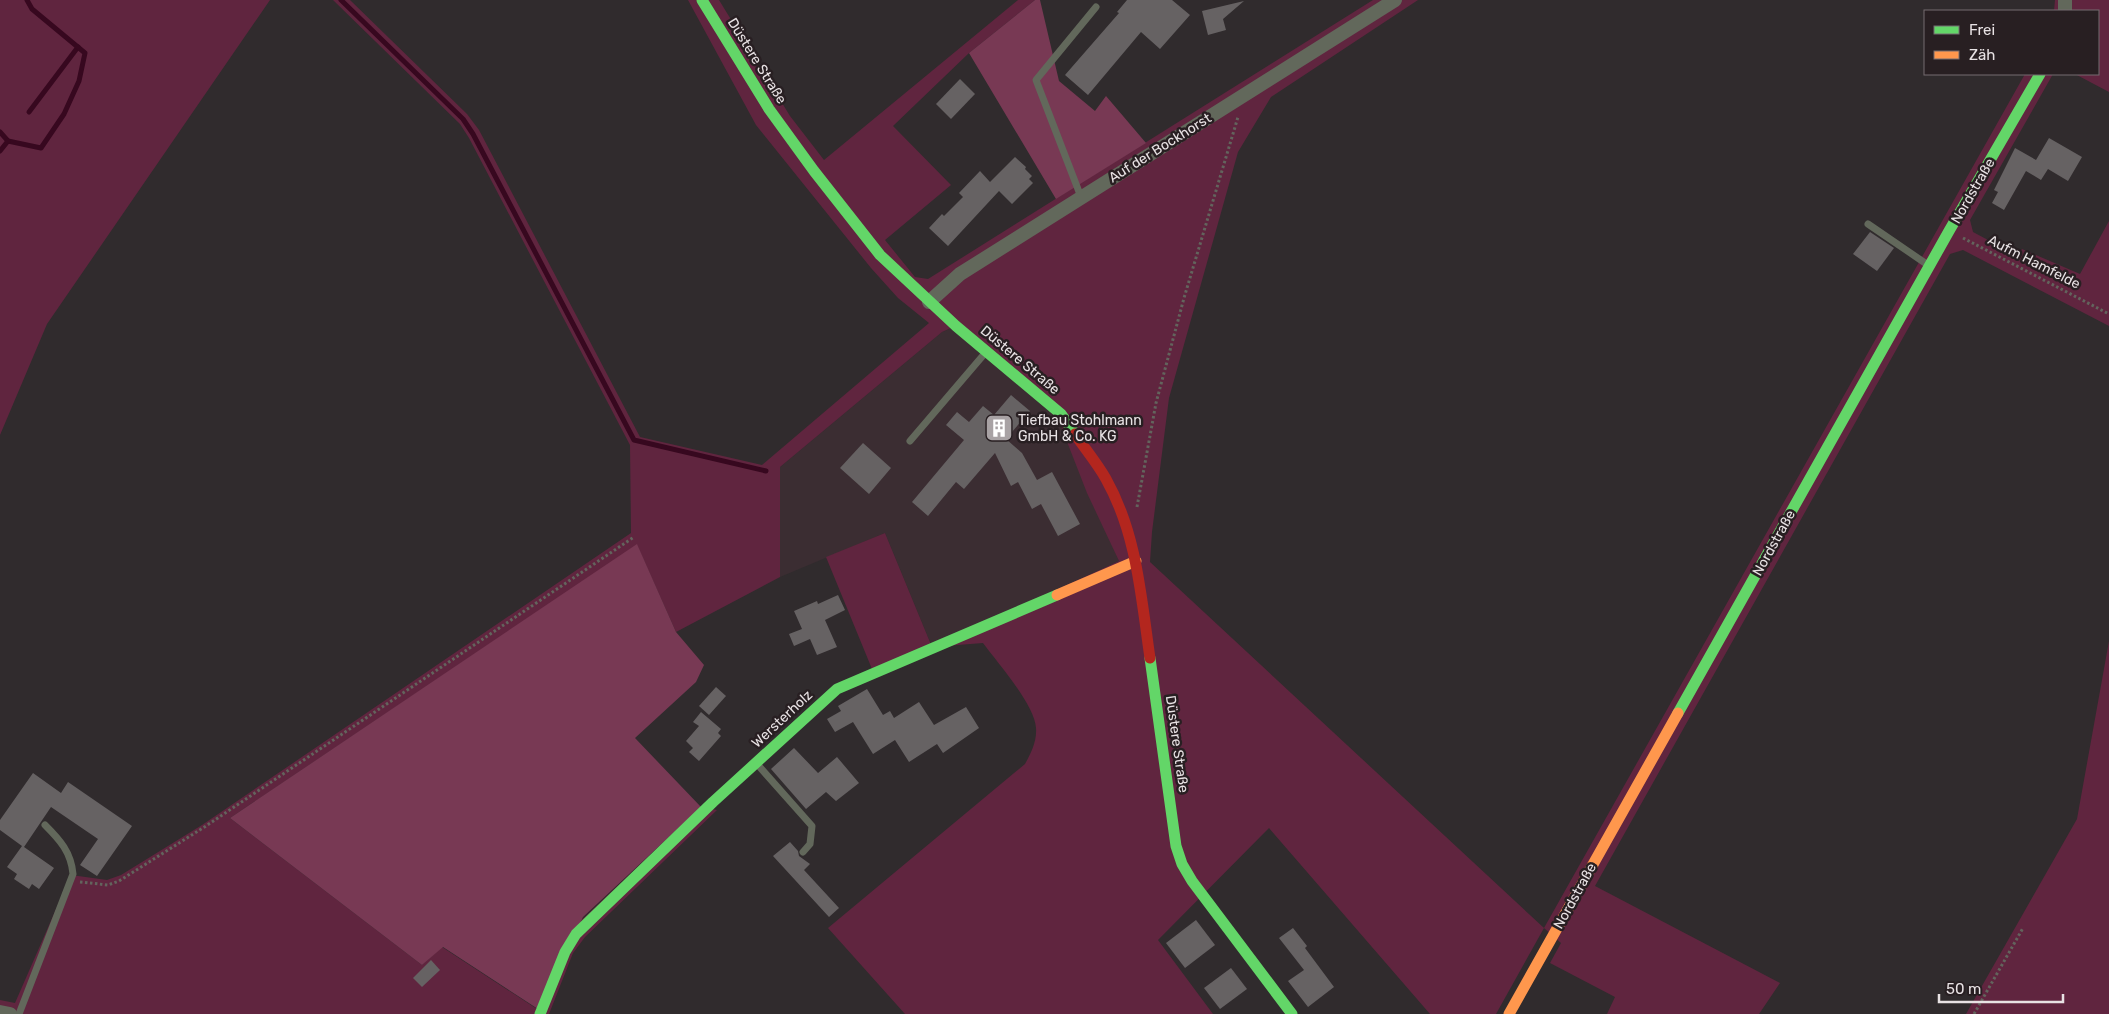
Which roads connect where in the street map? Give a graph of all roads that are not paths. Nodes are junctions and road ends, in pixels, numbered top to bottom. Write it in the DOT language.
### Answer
graph roads {
  1 [pos="702,0"];
  2 [pos="1394,0"];
  3 [pos="1096,7"];
  4 [pos="2039,75"];
  5 [pos="1081,197"];
  6 [pos="1868,224"];
  7 [pos="1930,266"];
  8 [pos="929,302"];
  9 [pos="986,352"];
  10 [pos="910,441"];
  11 [pos="1136,561"];
  12 [pos="756,764"];
  13 [pos="45,825"];
  14 [pos="803,852"];
  15 [pos="0,1012"];
  16 [pos="10,1014"];
  17 [pos="18,1014"];
  18 [pos="540,1014"];
  19 [pos="1292,1014"];
  20 [pos="1509,1014"];
  1 -- 8 [label="street, Düstere Straße"];
  2 -- 5 [label="street, Auf der Bockhorst"];
  3 -- 5 [label="lane"];
  4 -- 7 [label="street, Nordstraße"];
  5 -- 8 [label="street, Auf der Bockhorst"];
  6 -- 7 [label="lane"];
  7 -- 20 [label="street, Nordstraße"];
  8 -- 9 [label="street, Düstere Straße"];
  9 -- 10 [label="lane"];
  9 -- 11 [label="street, Düstere Straße"];
  11 -- 12 [label="street, Wersterholz"];
  11 -- 19 [label="street, Düstere Straße"];
  12 -- 14 [label="lane"];
  12 -- 18 [label="street, Wersterholz"];
  13 -- 17 [label="lane"];
  15 -- 16 [label="street"];
}
